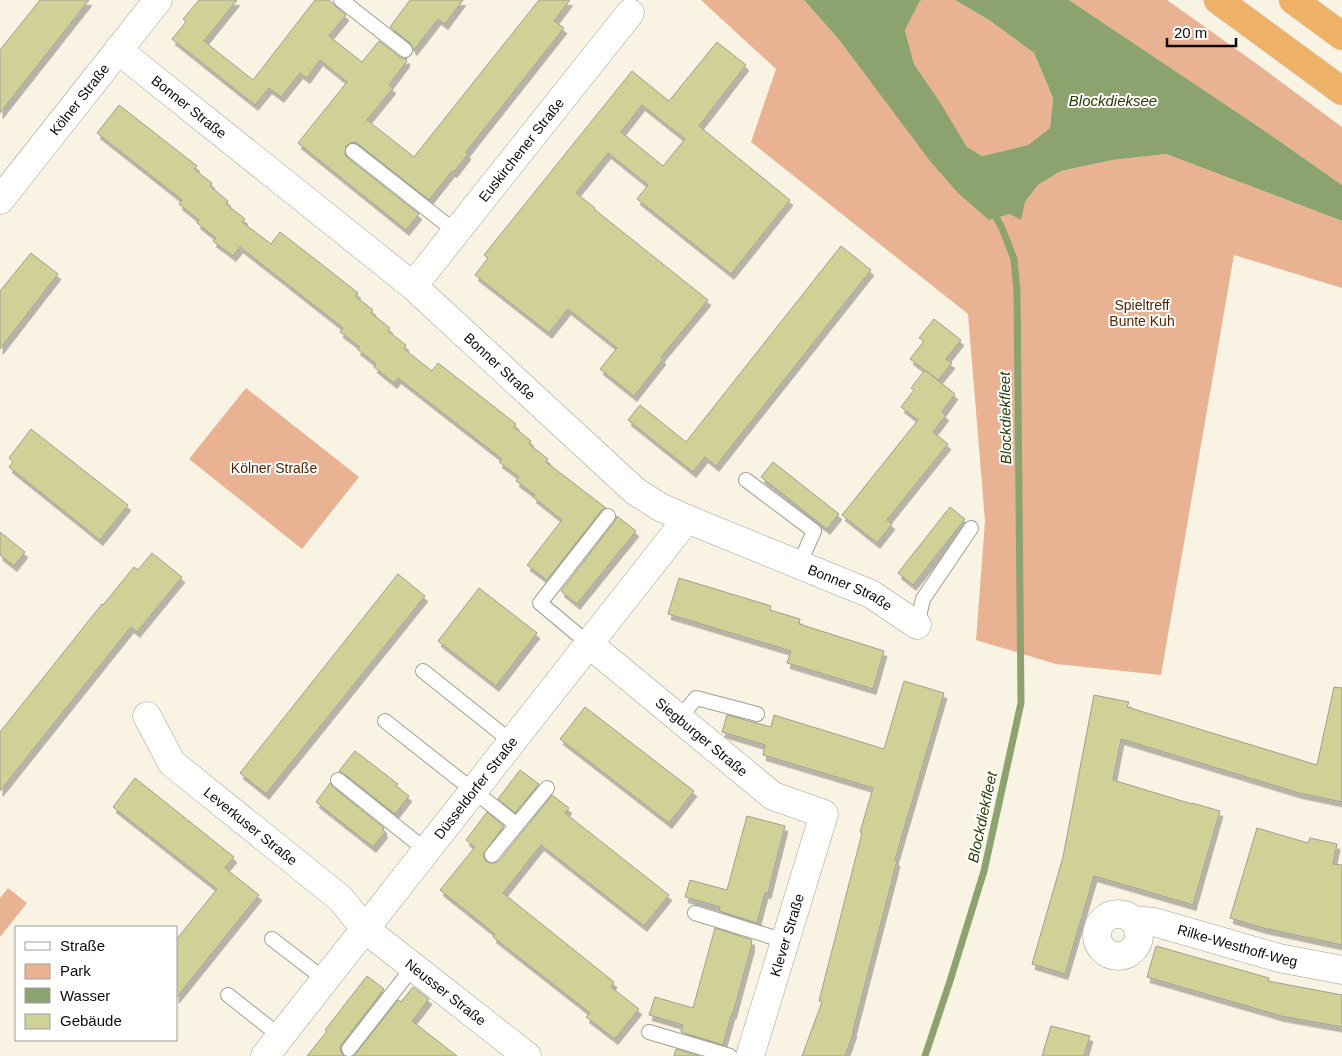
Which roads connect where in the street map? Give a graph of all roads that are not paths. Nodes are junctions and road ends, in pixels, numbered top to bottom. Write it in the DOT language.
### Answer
graph roads {
  1 [pos="158,0"];
  2 [pos="341,0"];
  3 [pos="1218,0"];
  4 [pos="1293,0"];
  5 [pos="630,13"];
  6 [pos="1342,36"];
  7 [pos="118,50"];
  8 [pos="405,50"];
  9 [pos="1342,91"];
  10 [pos="353,151"];
  11 [pos="0,200"];
  12 [pos="456,232"];
  13 [pos="413,286"];
  14 [pos="746,480"];
  15 [pos="608,516"];
  16 [pos="687,520"];
  17 [pos="971,528"];
  18 [pos="799,565"];
  19 [pos="917,625"];
  20 [pos="589,644"];
  21 [pos="423,671"];
  22 [pos="757,714"];
  23 [pos="146,716"];
  24 [pos="680,719"];
  25 [pos="384,721"];
  26 [pos="512,742"];
  27 [pos="338,780"];
  28 [pos="547,788"];
  29 [pos="474,790"];
  30 [pos="824,814"];
  31 [pos="517,825"];
  32 [pos="426,850"];
  33 [pos="492,856"];
  34 [pos="695,913"];
  35 [pos="1133,920"];
  36 [pos="364,929"];
  37 [pos="272,939"];
  38 [pos="785,941"];
  39 [pos="413,967"];
  40 [pos="1342,970"];
  41 [pos="324,979"];
  42 [pos="228,995"];
  43 [pos="650,1032"];
  44 [pos="272,1046"];
  45 [pos="349,1049"];
  46 [pos="526,1056"];
  47 [pos="730,1056"];
  48 [pos="750,1056"];
  1 -- 7 [label="street, Kölner Straße"];
  2 -- 8 [label="lane"];
  3 -- 9 [label="highway"];
  4 -- 6 [label="highway"];
  5 -- 12 [label="street, Euskirchener Straße"];
  7 -- 11 [label="street, Kölner Straße"];
  7 -- 13 [label="street, Bonner Straße"];
  10 -- 12 [label="lane"];
  12 -- 13 [label="street, Euskirchener Straße"];
  13 -- 16 [label="street, Bonner Straße"];
  14 -- 18 [label="lane"];
  15 -- 20 [label="lane"];
  16 -- 18 [label="street, Bonner Straße"];
  16 -- 20 [label="street, Düsseldorfer Straße"];
  17 -- 19 [label="lane"];
  18 -- 19 [label="street, Bonner Straße"];
  20 -- 24 [label="street, Siegburger Straße"];
  20 -- 26 [label="street, Düsseldorfer Straße"];
  21 -- 26 [label="lane"];
  22 -- 24 [label="lane"];
  23 -- 36 [label="street, Leverkuser Straße"];
  24 -- 30 [label="street, Siegburger Straße"];
  25 -- 29 [label="lane"];
  26 -- 29 [label="street, Düsseldorfer Straße"];
  27 -- 32 [label="lane"];
  28 -- 31 [label="lane"];
  29 -- 31 [label="lane"];
  29 -- 32 [label="street, Düsseldorfer Straße"];
  30 -- 38 [label="street, Klever Straße"];
  31 -- 33 [label="lane"];
  32 -- 36 [label="street, Düsseldorfer Straße"];
  34 -- 38 [label="lane"];
  35 -- 40 [label="street, Rilke-Westhoff-Weg"];
  36 -- 39 [label="street, Neusser Straße"];
  36 -- 41 [label="street, Düsseldorfer Straße"];
  37 -- 41 [label="lane"];
  38 -- 48 [label="street, Klever Straße"];
  39 -- 45 [label="lane"];
  39 -- 46 [label="street, Neusser Straße"];
  41 -- 44 [label="street, Düsseldorfer Straße"];
  42 -- 44 [label="lane"];
  43 -- 47 [label="lane"];
}
